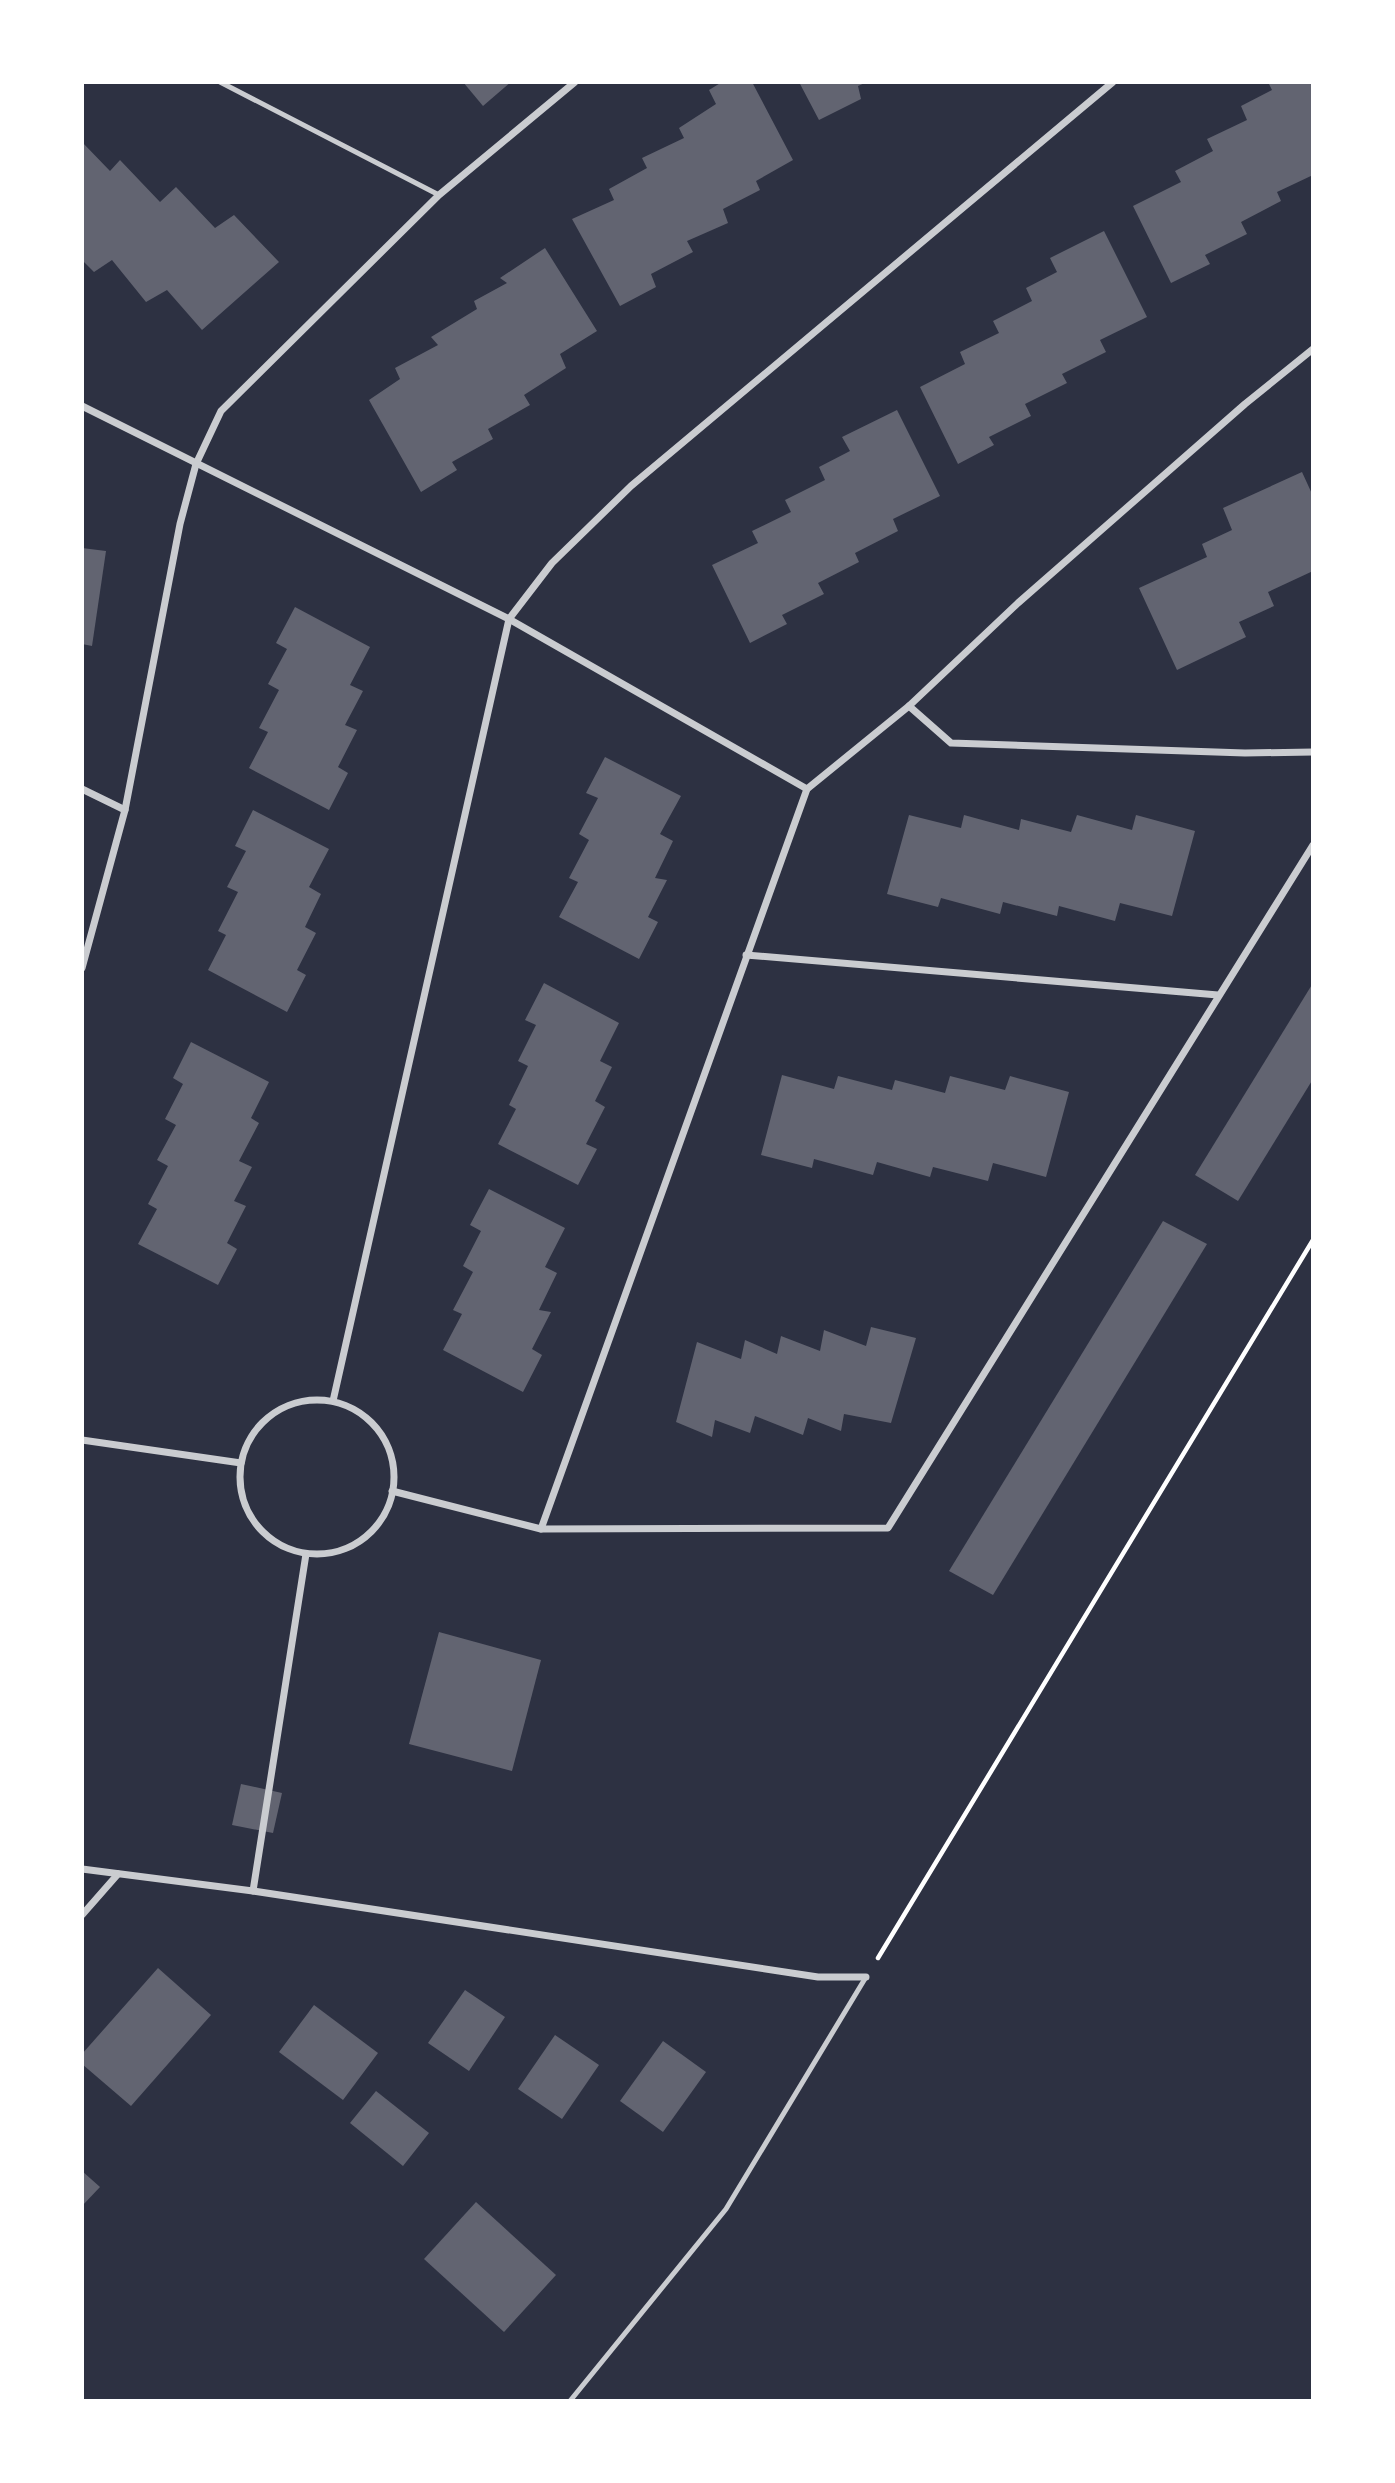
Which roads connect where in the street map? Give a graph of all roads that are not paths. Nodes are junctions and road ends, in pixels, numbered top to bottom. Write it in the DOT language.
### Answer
graph roads {
  1 [pos="220,82"];
  2 [pos="575,82"];
  3 [pos="1113,82"];
  4 [pos="439,195"];
  5 [pos="1313,349"];
  6 [pos="82,406"];
  7 [pos="197,464"];
  8 [pos="509,619"];
  9 [pos="909,706"];
  10 [pos="1313,752"];
  11 [pos="82,789"];
  12 [pos="807,789"];
  13 [pos="125,810"];
  14 [pos="1313,845"];
  15 [pos="746,955"];
  16 [pos="82,968"];
  17 [pos="1218,995"];
  18 [pos="333,1401"];
  19 [pos="82,1440"];
  20 [pos="241,1463"];
  21 [pos="392,1492"];
  22 [pos="541,1529"];
  23 [pos="306,1554"];
  24 [pos="82,1869"];
  25 [pos="118,1874"];
  26 [pos="253,1891"];
  27 [pos="82,1914"];
  28 [pos="866,1977"];
  29 [pos="570,2401"];
  1 -- 4 [label="lane"];
  2 -- 4 [label="street"];
  3 -- 8 [label="street"];
  4 -- 7 [label="street"];
  5 -- 9 [label="street"];
  6 -- 7 [label="street"];
  7 -- 8 [label="street"];
  7 -- 13 [label="street"];
  8 -- 12 [label="street"];
  8 -- 18 [label="street"];
  9 -- 10 [label="street"];
  9 -- 12 [label="street"];
  11 -- 13 [label="street"];
  12 -- 15 [label="street"];
  13 -- 16 [label="street"];
  14 -- 17 [label="street"];
  15 -- 17 [label="street"];
  15 -- 22 [label="street"];
  17 -- 22 [label="street"];
  18 -- 20 [label="street"];
  18 -- 21 [label="street"];
  19 -- 20 [label="street"];
  20 -- 23 [label="street"];
  21 -- 22 [label="street"];
  21 -- 23 [label="street"];
  23 -- 26 [label="street"];
  24 -- 25 [label="street"];
  25 -- 26 [label="street"];
  25 -- 27 [label="street"];
  26 -- 28 [label="street"];
  28 -- 29 [label="lane"];
}
